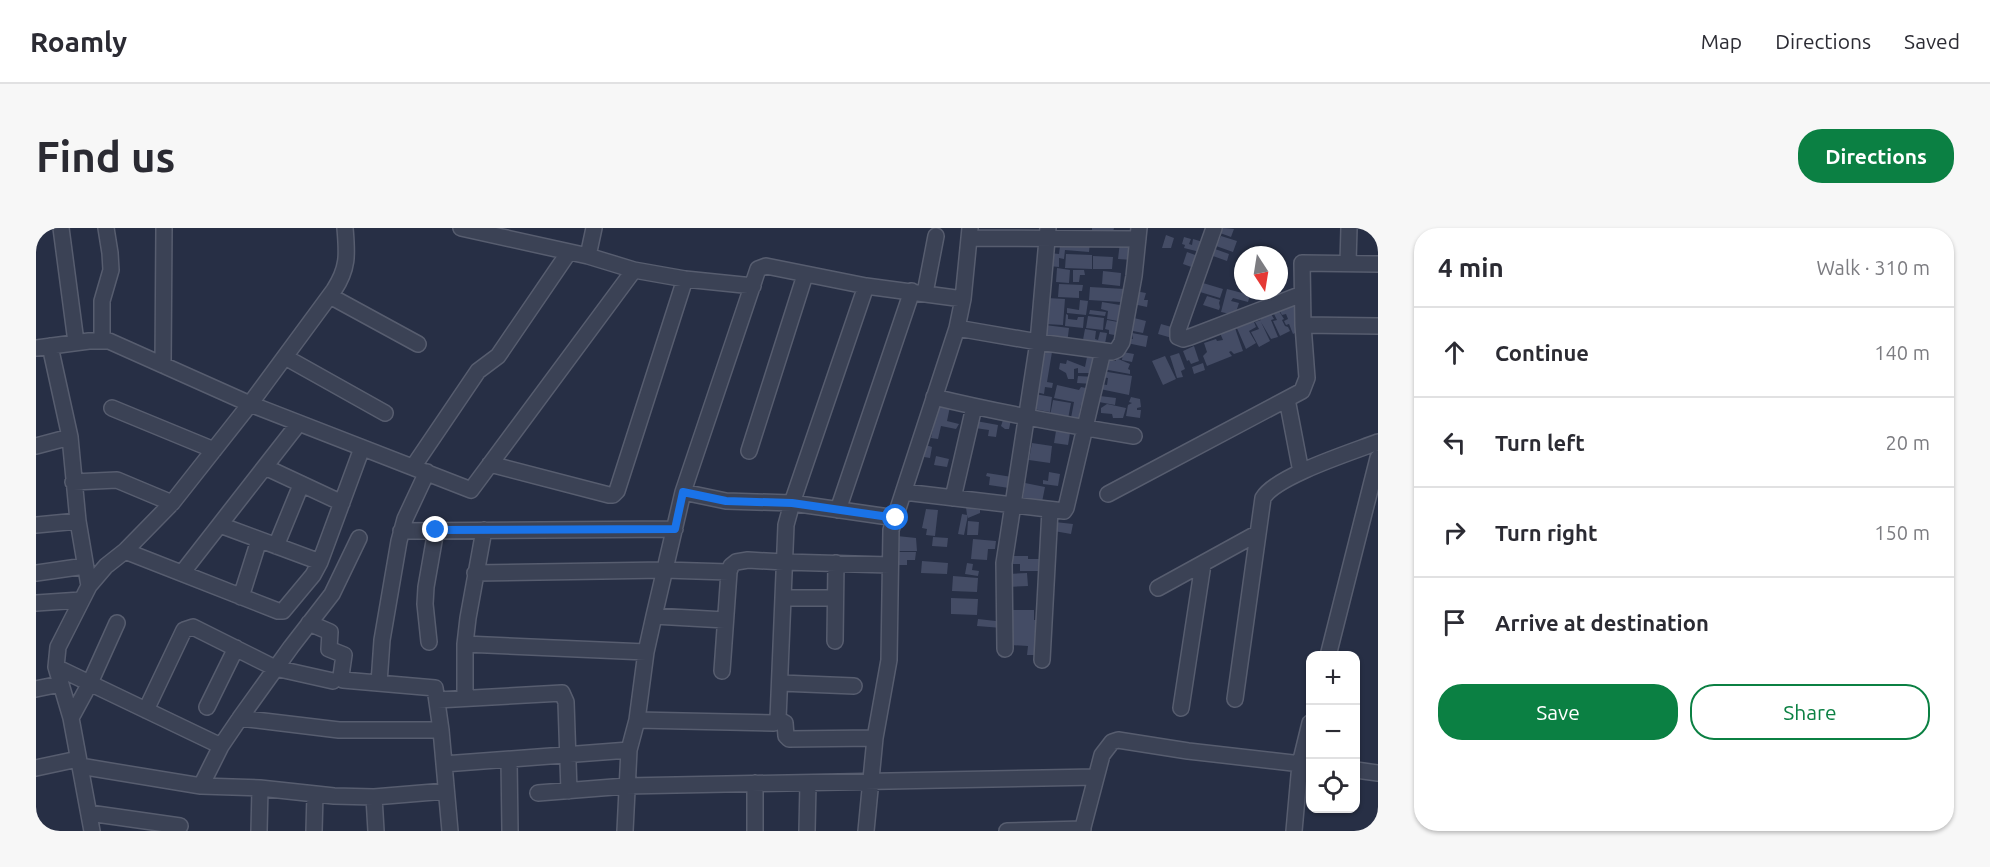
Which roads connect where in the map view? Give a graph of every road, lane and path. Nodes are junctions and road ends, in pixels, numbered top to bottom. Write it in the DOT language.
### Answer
graph roads {
  1 [pos="61,228"];
  2 [pos="106,228"];
  3 [pos="164,228"];
  4 [pos="345,228"];
  5 [pos="461,228"];
  6 [pos="594,228"];
  7 [pos="1214,228"];
  8 [pos="1349,228"];
  9 [pos="969,233"];
  10 [pos="1048,233"];
  11 [pos="1138,234"];
  12 [pos="936,236"];
  13 [pos="570,252"];
  14 [pos="588,256"];
  15 [pos="1348,263"];
  16 [pos="1378,264"];
  17 [pos="634,270"];
  18 [pos="806,275"];
  19 [pos="685,279"];
  20 [pos="753,286"];
  21 [pos="866,286"];
  22 [pos="919,292"];
  23 [pos="1302,294"];
  24 [pos="330,296"];
  25 [pos="963,298"];
  26 [pos="1303,325"];
  27 [pos="1378,326"];
  28 [pos="957,328"];
  29 [pos="102,340"];
  30 [pos="76,342"];
  31 [pos="1038,342"];
  32 [pos="418,344"];
  33 [pos="43,347"];
  34 [pos="1103,351"];
  35 [pos="285,357"];
  36 [pos="163,366"];
  37 [pos="934,397"];
  38 [pos="1287,399"];
  39 [pos="250,404"];
  40 [pos="974,407"];
  41 [pos="112,408"];
  42 [pos="385,413"];
  43 [pos="1025,417"];
  44 [pos="299,423"];
  45 [pos="1084,428"];
  46 [pos="1134,436"];
  47 [pos="70,437"];
  48 [pos="1378,442"];
  49 [pos="36,446"];
  50 [pos="362,448"];
  51 [pos="213,450"];
  52 [pos="749,451"];
  53 [pos="1378,458"];
  54 [pos="490,464"];
  55 [pos="265,467"];
  56 [pos="420,470"];
  57 [pos="1301,472"];
  58 [pos="73,482"];
  59 [pos="302,485"];
  60 [pos="683,492"];
  61 [pos="904,492"];
  62 [pos="1108,494"];
  63 [pos="953,498"];
  64 [pos="172,503"];
  65 [pos="342,503"];
  66 [pos="792,503"];
  67 [pos="1012,505"];
  68 [pos="838,510"];
  69 [pos="1050,510"];
  70 [pos="896,518"];
  71 [pos="78,521"];
  72 [pos="36,525"];
  73 [pos="220,525"];
  74 [pos="675,529"];
  75 [pos="436,530"];
  76 [pos="484,530"];
  77 [pos="401,531"];
  78 [pos="1258,533"];
  79 [pos="359,538"];
  80 [pos="259,540"];
  81 [pos="276,546"];
  82 [pos="125,551"];
  83 [pos="320,562"];
  84 [pos="784,562"];
  85 [pos="836,563"];
  86 [pos="1203,564"];
  87 [pos="890,565"];
  88 [pos="85,566"];
  89 [pos="664,570"];
  90 [pos="729,572"];
  91 [pos="36,573"];
  92 [pos="182,573"];
  93 [pos="475,573"];
  94 [pos="1158,588"];
  95 [pos="85,593"];
  96 [pos="241,597"];
  97 [pos="783,598"];
  98 [pos="835,598"];
  99 [pos="36,603"];
  100 [pos="654,616"];
  101 [pos="725,620"];
  102 [pos="117,623"];
  103 [pos="309,623"];
  104 [pos="835,641"];
  105 [pos="429,642"];
  106 [pos="465,644"];
  107 [pos="236,648"];
  108 [pos="1005,649"];
  109 [pos="1329,651"];
  110 [pos="646,652"];
  111 [pos="1042,660"];
  112 [pos="56,667"];
  113 [pos="275,668"];
  114 [pos="722,670"];
  115 [pos="333,681"];
  116 [pos="90,683"];
  117 [pos="379,683"];
  118 [pos="781,683"];
  119 [pos="60,684"];
  120 [pos="854,686"];
  121 [pos="36,689"];
  122 [pos="465,697"];
  123 [pos="437,699"];
  124 [pos="1235,699"];
  125 [pos="207,707"];
  126 [pos="1181,708"];
  127 [pos="146,710"];
  128 [pos="240,717"];
  129 [pos="71,718"];
  130 [pos="778,719"];
  131 [pos="637,720"];
  132 [pos="441,729"];
  133 [pos="875,738"];
  134 [pos="221,746"];
  135 [pos="629,750"];
  136 [pos="567,755"];
  137 [pos="509,760"];
  138 [pos="79,762"];
  139 [pos="444,764"];
  140 [pos="1305,765"];
  141 [pos="36,768"];
  142 [pos="1377,769"];
  143 [pos="1360,770"];
  144 [pos="1096,777"];
  145 [pos="755,783"];
  146 [pos="808,783"];
  147 [pos="870,783"];
  148 [pos="201,786"];
  149 [pos="626,786"];
  150 [pos="260,788"];
  151 [pos="446,790"];
  152 [pos="569,791"];
  153 [pos="538,793"];
  154 [pos="315,794"];
  155 [pos="374,797"];
  156 [pos="89,813"];
  157 [pos="180,826"];
  158 [pos="1083,830"];
  159 [pos="92,831"];
  160 [pos="259,831"];
  161 [pos="314,831"];
  162 [pos="376,831"];
  163 [pos="450,831"];
  164 [pos="510,831"];
  165 [pos="625,831"];
  166 [pos="755,831"];
  167 [pos="807,831"];
  168 [pos="866,831"];
  169 [pos="1007,831"];
  170 [pos="1294,831"];
  1 -- 30 [label="street"];
  2 -- 29 [label="street"];
  3 -- 36 [label="street"];
  4 -- 24 [label="street"];
  5 -- 13 [label="street"];
  6 -- 14 [label="street"];
  7 -- 23 [label="street"];
  8 -- 15 [label="street"];
  9 -- 10 [label="street"];
  9 -- 25 [label="street"];
  10 -- 11 [label="street"];
  10 -- 31 [label="street"];
  11 -- 34 [label="street"];
  12 -- 22 [label="street"];
  13 -- 14 [label="street"];
  13 -- 56 [label="street"];
  14 -- 17 [label="street"];
  15 -- 16 [label="street"];
  15 -- 23 [label="street"];
  17 -- 19 [label="street"];
  17 -- 54 [label="street"];
  18 -- 20 [label="street"];
  18 -- 21 [label="street"];
  18 -- 52 [label="street"];
  19 -- 20 [label="street"];
  19 -- 54 [label="street"];
  20 -- 60 [label="street"];
  21 -- 22 [label="street"];
  21 -- 66 [label="street"];
  22 -- 25 [label="street"];
  22 -- 68 [label="street"];
  23 -- 26 [label="street"];
  24 -- 32 [label="street"];
  24 -- 35 [label="street"];
  25 -- 28 [label="street"];
  26 -- 27 [label="street"];
  26 -- 38 [label="street"];
  28 -- 31 [label="street"];
  28 -- 37 [label="street"];
  29 -- 30 [label="street"];
  29 -- 36 [label="street"];
  30 -- 33 [label="street"];
  31 -- 34 [label="street"];
  31 -- 43 [label="street"];
  33 -- 47 [label="street"];
  34 -- 45 [label="street"];
  35 -- 39 [label="street"];
  35 -- 42 [label="street"];
  36 -- 39 [label="street"];
  37 -- 40 [label="street"];
  37 -- 61 [label="street"];
  38 -- 57 [label="street"];
  38 -- 62 [label="street"];
  39 -- 44 [label="street"];
  39 -- 51 [label="street"];
  40 -- 43 [label="street"];
  40 -- 63 [label="street"];
  41 -- 51 [label="street"];
  43 -- 45 [label="street"];
  43 -- 67 [label="street"];
  44 -- 50 [label="street"];
  44 -- 55 [label="street"];
  45 -- 46 [label="street"];
  45 -- 69 [label="street"];
  47 -- 49 [label="street"];
  47 -- 58 [label="street"];
  48 -- 57 [label="street"];
  50 -- 56 [label="street"];
  50 -- 65 [label="street"];
  51 -- 64 [label="street"];
  53 -- 109 [label="street"];
  54 -- 56 [label="street"];
  55 -- 59 [label="street"];
  55 -- 73 [label="street"];
  56 -- 77 [label="street"];
  57 -- 78 [label="street"];
  58 -- 64 [label="street"];
  58 -- 71 [label="street"];
  59 -- 65 [label="street"];
  59 -- 81 [label="street"];
  60 -- 66 [label="street"];
  60 -- 74 [label="street"];
  61 -- 63 [label="street"];
  61 -- 70 [label="street"];
  63 -- 67 [label="street"];
  64 -- 82 [label="street"];
  65 -- 83 [label="street"];
  66 -- 68 [label="street"];
  66 -- 84 [label="street"];
  67 -- 69 [label="street"];
  67 -- 108 [label="street"];
  68 -- 70 [label="street"];
  69 -- 111 [label="street"];
  70 -- 87 [label="street"];
  71 -- 72 [label="street"];
  71 -- 88 [label="street"];
  73 -- 80 [label="street"];
  73 -- 92 [label="street"];
  74 -- 76 [label="street"];
  74 -- 89 [label="street"];
  75 -- 76 [label="street"];
  75 -- 77 [label="street"];
  75 -- 105 [label="street"];
  76 -- 93 [label="street"];
  77 -- 117 [label="street"];
  78 -- 86 [label="street"];
  78 -- 124 [label="street"];
  79 -- 103 [label="street"];
  80 -- 81 [label="street"];
  80 -- 96 [label="street"];
  81 -- 83 [label="street"];
  82 -- 92 [label="street"];
  82 -- 95 [label="street"];
  83 -- 96 [label="street"];
  84 -- 85 [label="street"];
  84 -- 90 [label="street"];
  84 -- 97 [label="street"];
  85 -- 87 [label="street"];
  85 -- 98 [label="street"];
  86 -- 94 [label="street"];
  86 -- 126 [label="street"];
  87 -- 133 [label="street"];
  88 -- 91 [label="street"];
  88 -- 95 [label="street"];
  89 -- 90 [label="street"];
  89 -- 93 [label="street"];
  89 -- 100 [label="street"];
  90 -- 101 [label="street"];
  92 -- 96 [label="street"];
  93 -- 106 [label="street"];
  95 -- 99 [label="street"];
  95 -- 112 [label="street"];
  97 -- 98 [label="street"];
  97 -- 118 [label="street"];
  98 -- 104 [label="street"];
  100 -- 101 [label="street"];
  100 -- 110 [label="street"];
  101 -- 114 [label="street"];
  102 -- 116 [label="street"];
  103 -- 113 [label="street"];
  103 -- 117 [label="street"];
  106 -- 110 [label="street"];
  106 -- 122 [label="street"];
  107 -- 113 [label="street"];
  107 -- 125 [label="street"];
  107 -- 127 [label="street"];
  110 -- 131 [label="street"];
  112 -- 116 [label="street"];
  112 -- 119 [label="street"];
  113 -- 115 [label="street"];
  113 -- 128 [label="street"];
  116 -- 127 [label="street"];
  116 -- 129 [label="street"];
  117 -- 123 [label="street"];
  118 -- 120 [label="street"];
  118 -- 130 [label="street"];
  119 -- 121 [label="street"];
  119 -- 129 [label="street"];
  122 -- 123 [label="street"];
  122 -- 136 [label="street"];
  123 -- 132 [label="street"];
  127 -- 134 [label="street"];
  128 -- 132 [label="street"];
  128 -- 134 [label="street"];
  129 -- 138 [label="street"];
  130 -- 131 [label="street"];
  130 -- 133 [label="street"];
  131 -- 135 [label="street"];
  132 -- 139 [label="street"];
  133 -- 147 [label="street"];
  134 -- 148 [label="street"];
  135 -- 136 [label="street"];
  135 -- 149 [label="street"];
  136 -- 137 [label="street"];
  136 -- 152 [label="street"];
  137 -- 139 [label="street"];
  137 -- 164 [label="street"];
  138 -- 141 [label="street"];
  138 -- 148 [label="street"];
  138 -- 156 [label="street"];
  139 -- 151 [label="street"];
  140 -- 144 [label="street"];
  140 -- 170 [label="street"];
  142 -- 143 [label="street"];
  144 -- 147 [label="street"];
  144 -- 158 [label="street"];
  145 -- 146 [label="street"];
  145 -- 149 [label="street"];
  145 -- 166 [label="street"];
  146 -- 147 [label="street"];
  146 -- 167 [label="street"];
  147 -- 168 [label="street"];
  148 -- 150 [label="street"];
  149 -- 152 [label="street"];
  149 -- 165 [label="street"];
  150 -- 154 [label="street"];
  150 -- 160 [label="street"];
  151 -- 155 [label="street"];
  151 -- 163 [label="street"];
  152 -- 153 [label="street"];
  154 -- 155 [label="street"];
  154 -- 161 [label="street"];
  155 -- 162 [label="street"];
  156 -- 157 [label="street"];
  156 -- 159 [label="street"];
  158 -- 169 [label="street"];
}
